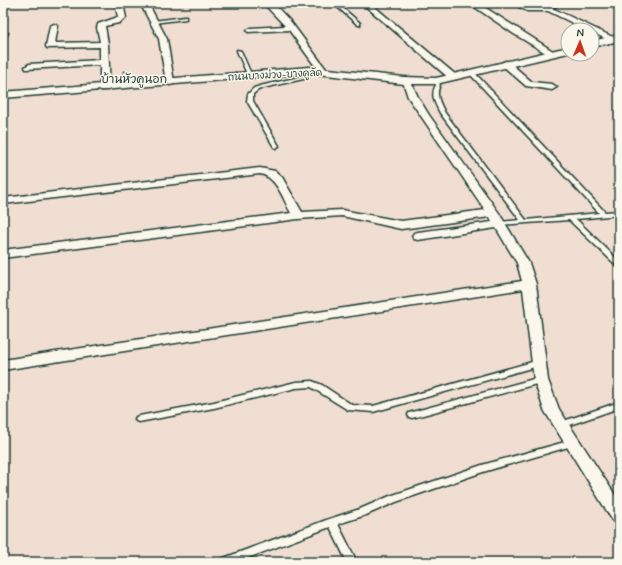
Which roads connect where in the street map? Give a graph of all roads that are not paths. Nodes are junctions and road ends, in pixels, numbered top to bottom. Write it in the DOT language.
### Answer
graph roads {
  1 [pos="119,3"];
  2 [pos="144,3"];
  3 [pos="335,3"];
  4 [pos="366,3"];
  5 [pos="473,3"];
  6 [pos="515,3"];
  7 [pos="557,3"];
  8 [pos="608,3"];
  9 [pos="270,5"];
  10 [pos="549,9"];
  11 [pos="619,9"];
  12 [pos="185,18"];
  13 [pos="153,22"];
  14 [pos="359,24"];
  15 [pos="54,26"];
  16 [pos="290,28"];
  17 [pos="251,30"];
  18 [pos="616,39"];
  19 [pos="600,42"];
  20 [pos="104,44"];
  21 [pos="239,50"];
  22 [pos="560,52"];
  23 [pos="552,53"];
  24 [pos="104,62"];
  25 [pos="506,64"];
  26 [pos="29,67"];
  27 [pos="309,70"];
  28 [pos="323,71"];
  29 [pos="470,72"];
  30 [pos="126,73"];
  31 [pos="249,74"];
  32 [pos="453,77"];
  33 [pos="436,81"];
  34 [pos="170,82"];
  35 [pos="407,82"];
  36 [pos="127,86"];
  37 [pos="552,87"];
  38 [pos="105,88"];
  39 [pos="3,95"];
  40 [pos="276,146"];
  41 [pos="3,201"];
  42 [pos="619,213"];
  43 [pos="603,214"];
  44 [pos="298,216"];
  45 [pos="496,218"];
  46 [pos="571,218"];
  47 [pos="525,222"];
  48 [pos="418,236"];
  49 [pos="3,254"];
  50 [pos="619,265"];
  51 [pos="529,284"];
  52 [pos="539,363"];
  53 [pos="3,365"];
  54 [pos="541,380"];
  55 [pos="619,405"];
  56 [pos="412,415"];
  57 [pos="139,419"];
  58 [pos="561,425"];
  59 [pos="572,443"];
  60 [pos="619,516"];
  61 [pos="332,522"];
  62 [pos="225,562"];
  63 [pos="352,562"];
  1 -- 20 [label="street"];
  2 -- 13 [label="street"];
  3 -- 14 [label="lane"];
  4 -- 32 [label="street"];
  5 -- 23 [label="street"];
  6 -- 10 [label="street"];
  7 -- 10 [label="street"];
  8 -- 11 [label="lane"];
  9 -- 16 [label="street"];
  10 -- 18 [label="street"];
  12 -- 13 [label="lane"];
  13 -- 34 [label="street"];
  15 -- 20 [label="street"];
  16 -- 17 [label="street"];
  16 -- 28 [label="street"];
  18 -- 19 [label="street"];
  20 -- 24 [label="street"];
  21 -- 31 [label="lane"];
  22 -- 23 [label="street, ถนนบางม่วง-บางคูลัด"];
  23 -- 25 [label="street, ถนนบางม่วง-บางคูลัด"];
  24 -- 26 [label="street"];
  24 -- 38 [label="street"];
  25 -- 29 [label="street, ถนนบางม่วง-บางคูลัด"];
  25 -- 37 [label="street"];
  27 -- 28 [label="street, ถนนบางม่วง-บางคูลัด"];
  27 -- 31 [label="street, ถนนบางม่วง-บางคูลัด"];
  27 -- 40 [label="lane"];
  28 -- 35 [label="street, ถนนบางม่วง-บางคูลัด"];
  29 -- 32 [label="street, ถนนบางม่วง-บางคูลัด"];
  29 -- 43 [label="lane"];
  30 -- 36 [label="lane"];
  31 -- 34 [label="street, ถนนบางม่วง-บางคูลัด"];
  32 -- 33 [label="street, ถนนบางม่วง-บางคูลัด"];
  33 -- 35 [label="street, ถนนบางม่วง-บางคูลัด"];
  33 -- 47 [label="lane"];
  34 -- 36 [label="street, ถนนบางม่วง-บางคูลัด"];
  35 -- 45 [label="street"];
  36 -- 38 [label="street, ถนนบางม่วง-บางคูลัด"];
  38 -- 39 [label="street, ถนนบางม่วง-บางคูลัด"];
  41 -- 44 [label="street"];
  42 -- 43 [label="lane"];
  43 -- 46 [label="lane"];
  44 -- 45 [label="street"];
  44 -- 49 [label="street"];
  45 -- 47 [label="lane"];
  45 -- 48 [label="street"];
  45 -- 51 [label="street"];
  46 -- 47 [label="lane"];
  46 -- 50 [label="lane"];
  51 -- 52 [label="street"];
  51 -- 53 [label="street"];
  52 -- 54 [label="street"];
  52 -- 57 [label="lane"];
  54 -- 56 [label="lane"];
  54 -- 58 [label="street"];
  55 -- 58 [label="lane"];
  58 -- 59 [label="street"];
  59 -- 60 [label="street"];
  59 -- 61 [label="lane"];
  61 -- 62 [label="lane"];
  61 -- 63 [label="lane"];
}
